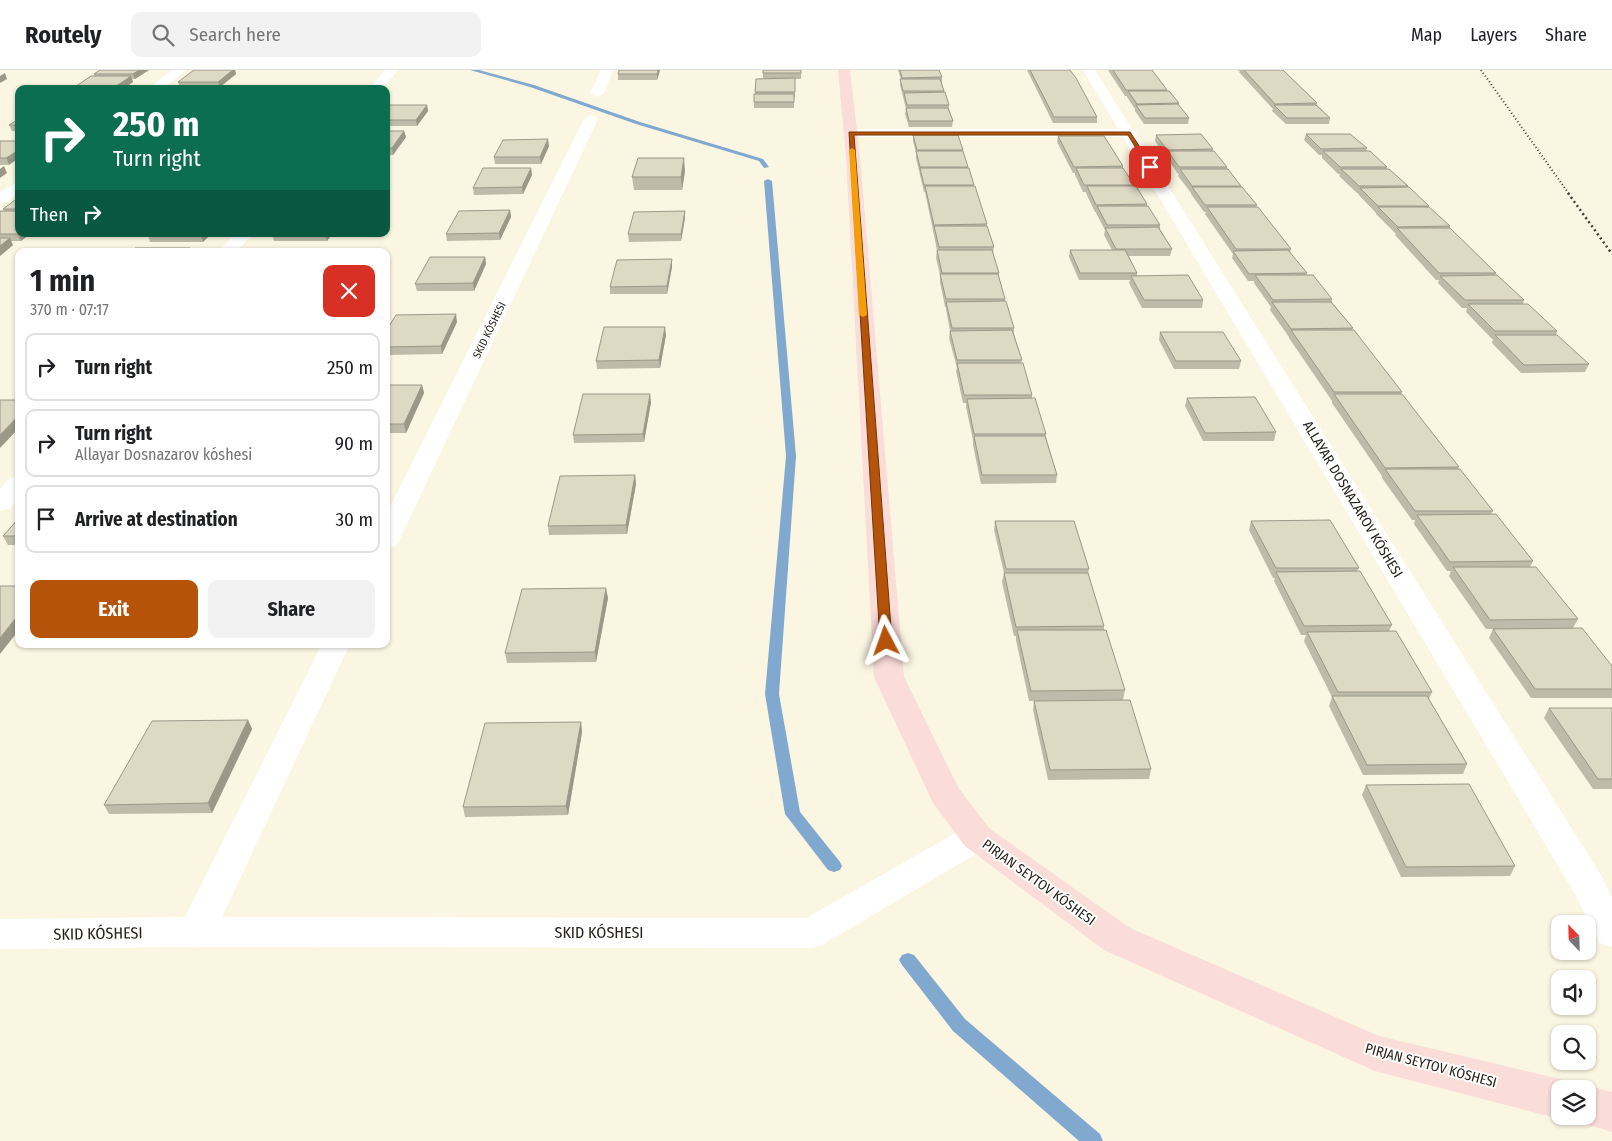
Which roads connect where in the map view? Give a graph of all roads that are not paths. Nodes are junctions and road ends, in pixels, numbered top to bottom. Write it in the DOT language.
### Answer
graph roads {
  1 [pos="180,70"];
  2 [pos="392,70"];
  3 [pos="607,70"];
  4 [pos="844,70"];
  5 [pos="1089,70"];
  6 [pos="159,85"];
  7 [pos="379,85"];
  8 [pos="597,93"];
  9 [pos="591,119"];
  10 [pos="851,133"];
  11 [pos="1130,133"];
  12 [pos="15,189"];
  13 [pos="0,199"];
  14 [pos="241,237"];
  15 [pos="231,248"];
  16 [pos="15,487"];
  17 [pos="0,504"];
  18 [pos="390,533"];
  19 [pos="334,648"];
  20 [pos="977,837"];
  21 [pos="196,932"];
  22 [pos="1612,932"];
  23 [pos="0,934"];
  24 [pos="1551,1097"];
  25 [pos="1596,1108"];
  26 [pos="1612,1112"];
  1 -- 6 [label="street"];
  2 -- 7 [label="street"];
  3 -- 8 [label="street"];
  4 -- 10 [label="main road, PIRJAN SEYTOV KÓSHESI"];
  5 -- 11 [label="street, ALLAYAR DOSNAZAROV KÓSHESI"];
  9 -- 18 [label="street, SKID KÓSHESI"];
  10 -- 11 [label="street"];
  10 -- 20 [label="main road, PIRJAN SEYTOV KÓSHESI"];
  11 -- 22 [label="street, ALLAYAR DOSNAZAROV KÓSHESI"];
  12 -- 13 [label="street"];
  14 -- 15 [label="street"];
  16 -- 17 [label="street"];
  19 -- 21 [label="street"];
  20 -- 21 [label="street, SKID KÓSHESI"];
  20 -- 24 [label="main road, PIRJAN SEYTOV KÓSHESI"];
  21 -- 23 [label="street, SKID KÓSHESI"];
  25 -- 26 [label="main road"];
}
